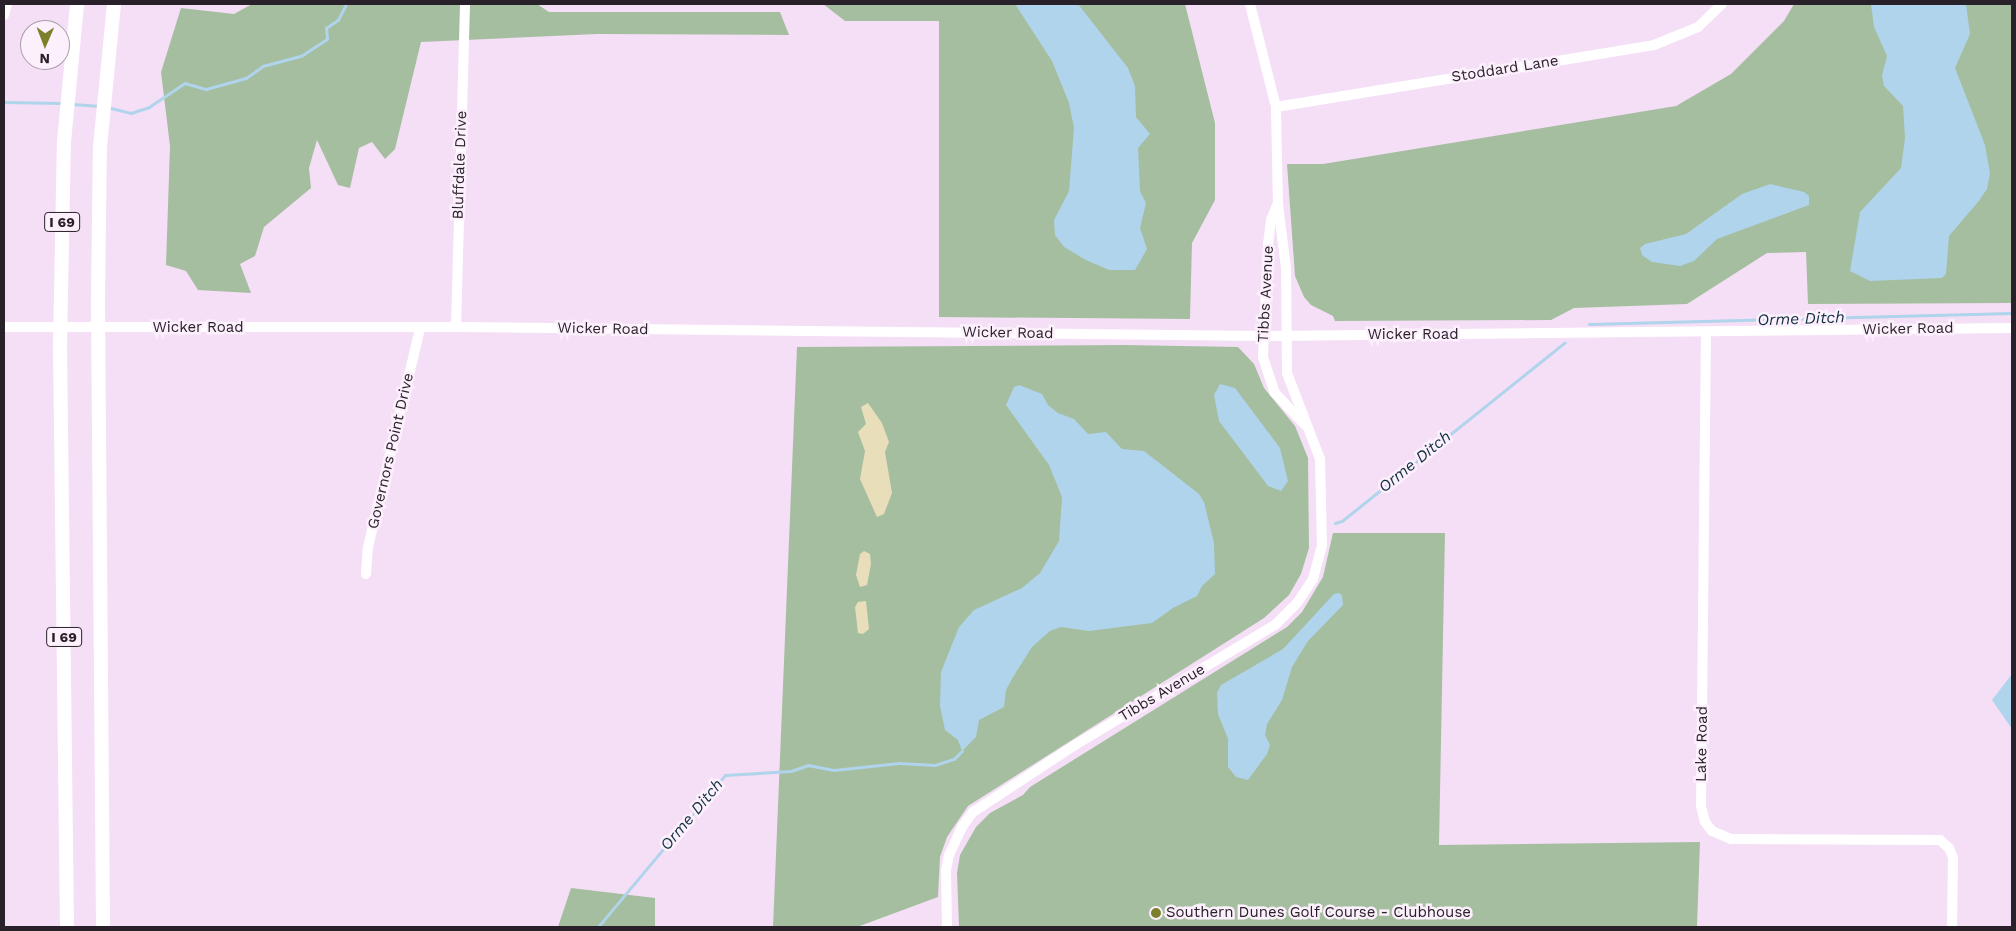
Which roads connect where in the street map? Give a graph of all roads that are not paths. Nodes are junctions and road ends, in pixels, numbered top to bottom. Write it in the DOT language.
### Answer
graph roads {
  1 [pos="7,4"];
  2 [pos="78,4"];
  3 [pos="114,4"];
  4 [pos="465,4"];
  5 [pos="1250,4"];
  6 [pos="1722,4"];
  7 [pos="4,15"];
  8 [pos="1276,107"];
  9 [pos="1278,204"];
  10 [pos="4,327"];
  11 [pos="456,327"];
  12 [pos="420,328"];
  13 [pos="2012,328"];
  14 [pos="1706,332"];
  15 [pos="1263,336"];
  16 [pos="1288,336"];
  17 [pos="1309,428"];
  18 [pos="366,574"];
  19 [pos="67,927"];
  20 [pos="103,927"];
  21 [pos="947,927"];
  22 [pos="1952,927"];
  1 -- 7 [label="street"];
  2 -- 19 [label="highway, I 69"];
  3 -- 20 [label="highway, I 69"];
  4 -- 11 [label="street, Bluffdale Drive"];
  5 -- 8 [label="street, Tibbs Avenue"];
  6 -- 8 [label="street, Stoddard Lane"];
  8 -- 9 [label="street, Tibbs Avenue"];
  9 -- 15 [label="street, Tibbs Avenue"];
  9 -- 16 [label="street, Tibbs Avenue"];
  10 -- 12 [label="street, Wicker Road"];
  11 -- 12 [label="street, Wicker Road"];
  11 -- 15 [label="street, Wicker Road"];
  12 -- 18 [label="street, Governors Point Drive"];
  13 -- 14 [label="street, Wicker Road"];
  14 -- 16 [label="street, Wicker Road"];
  14 -- 22 [label="street, Lake Road"];
  15 -- 16 [label="street, Wicker Road"];
  15 -- 17 [label="street, Tibbs Avenue"];
  16 -- 17 [label="street, Tibbs Avenue"];
  17 -- 21 [label="street, Tibbs Avenue"];
}
